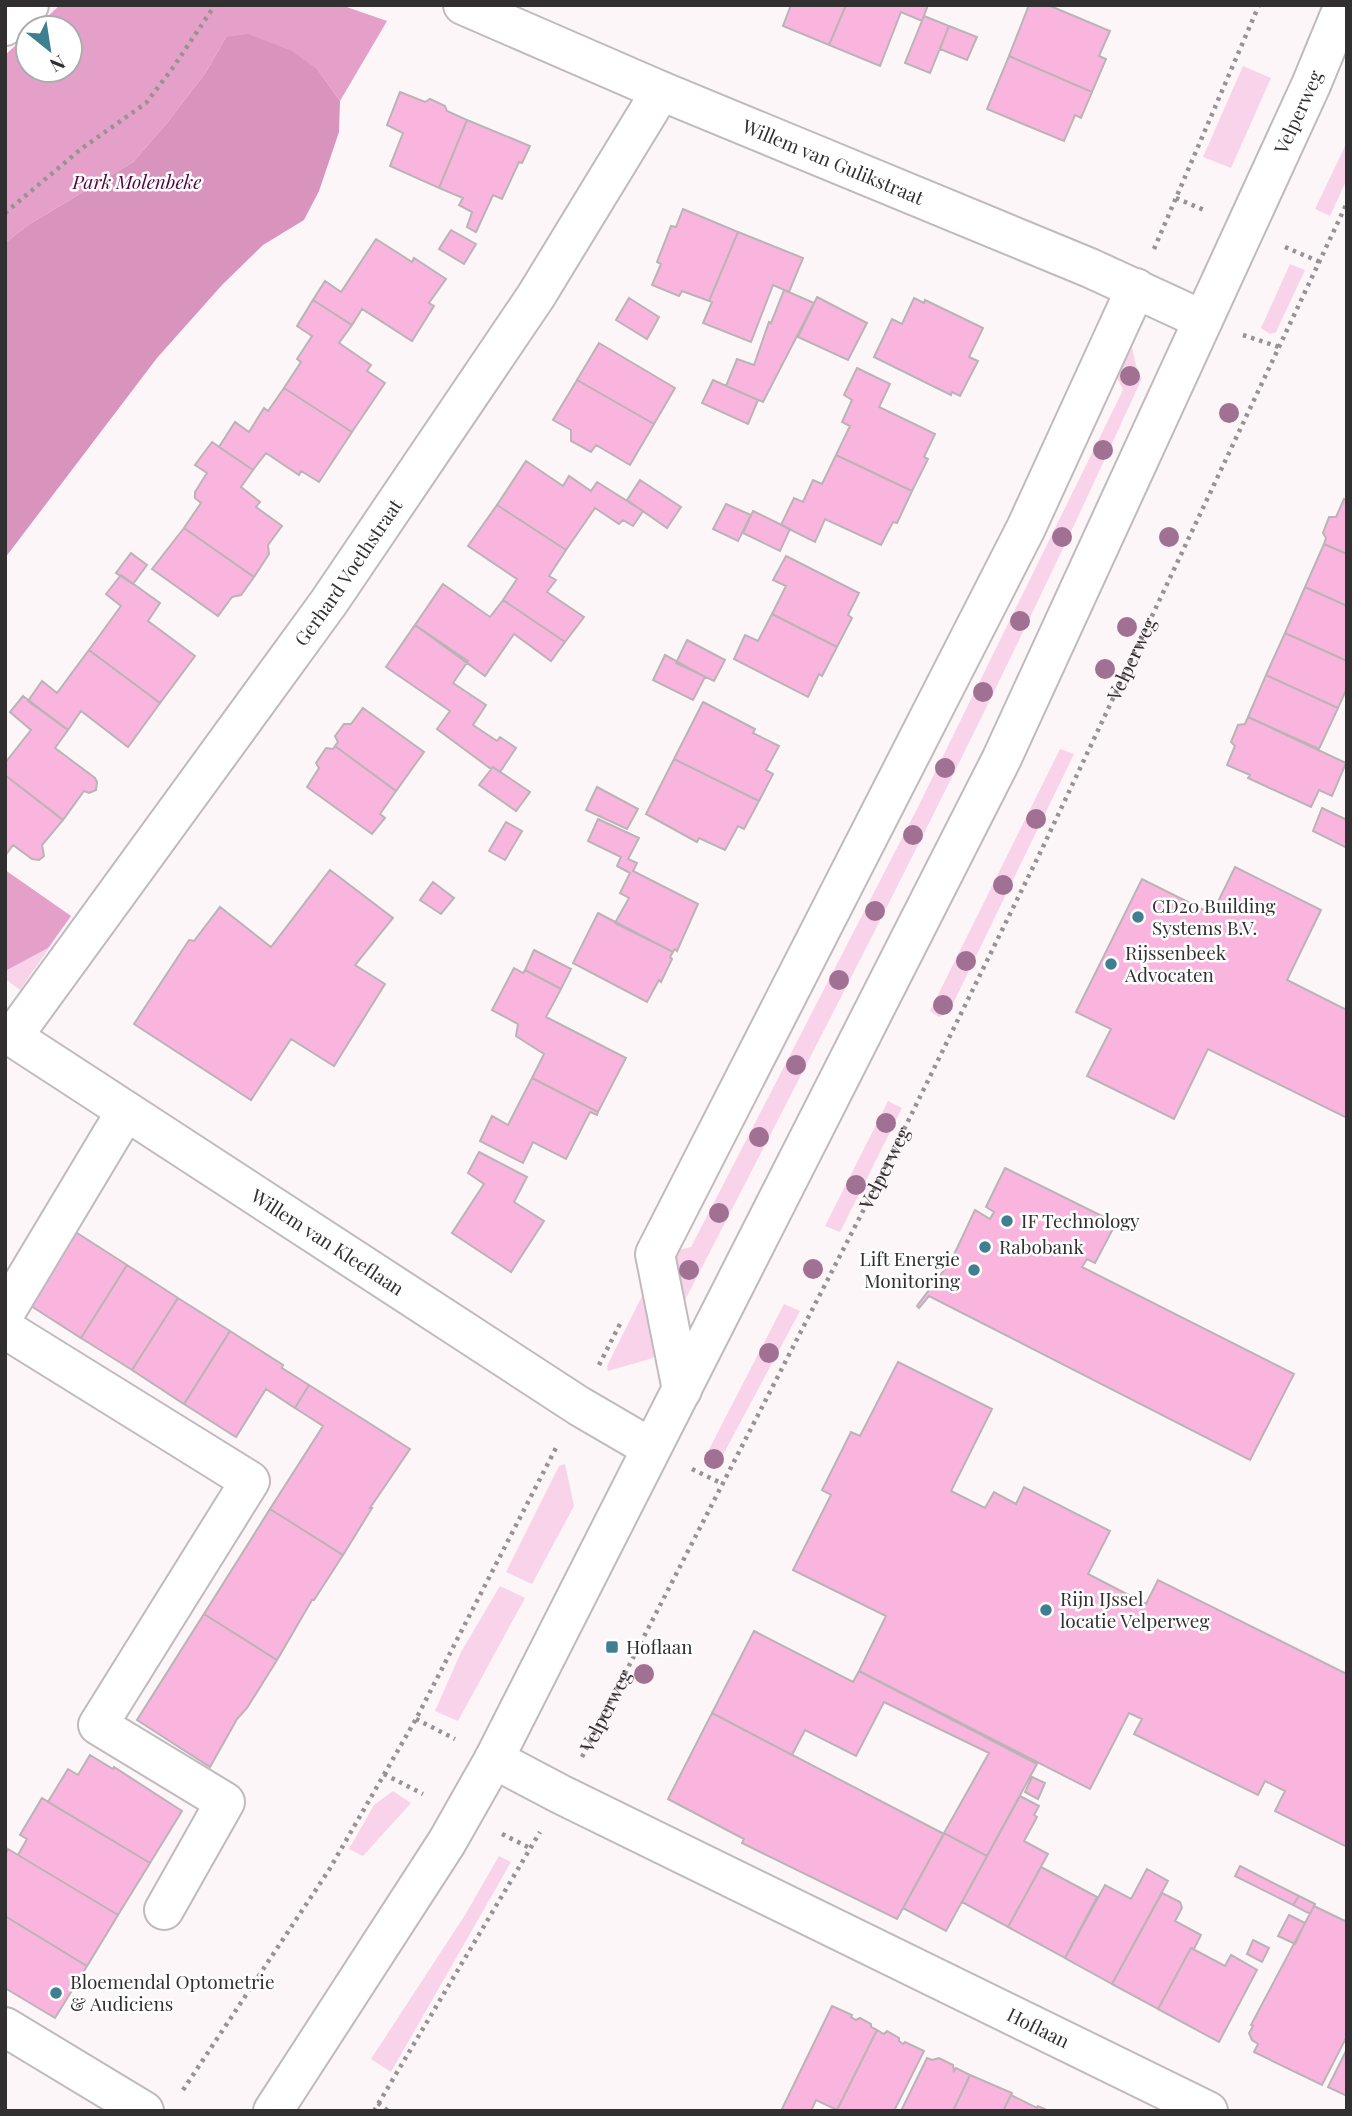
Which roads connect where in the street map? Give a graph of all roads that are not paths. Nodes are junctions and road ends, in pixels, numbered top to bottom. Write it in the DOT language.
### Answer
graph roads {
  1 [pos="29,5"];
  2 [pos="463,5"];
  3 [pos="1344,5"];
  4 [pos="5,26"];
  5 [pos="662,91"];
  6 [pos="1136,288"];
  7 [pos="1203,320"];
  8 [pos="9,1034"];
  9 [pos="126,1111"];
  10 [pos="5,1313"];
  11 [pos="5,1329"];
  12 [pos="682,1390"];
  13 [pos="651,1448"];
  14 [pos="494,1759"];
  15 [pos="164,1910"];
  16 [pos="5,2027"];
  17 [pos="160,2105"];
  18 [pos="1187,2106"];
  19 [pos="273,2111"];
  1 -- 4 [label="street"];
  2 -- 5 [label="street, Willem van Gulikstraat"];
  3 -- 7 [label="street, Velperweg"];
  5 -- 6 [label="street, Willem van Gulikstraat"];
  5 -- 8 [label="street, Gerhard Voethstraat"];
  6 -- 7 [label="street, Willem van Gulikstraat"];
  6 -- 12 [label="street"];
  7 -- 12 [label="street, Velperweg"];
  8 -- 9 [label="street, Willem van Kleeflaan"];
  9 -- 10 [label="street"];
  9 -- 13 [label="street, Willem van Kleeflaan"];
  11 -- 15 [label="street"];
  12 -- 13 [label="street, Velperweg"];
  13 -- 14 [label="street, Velperweg"];
  14 -- 18 [label="street, Hoflaan"];
  14 -- 19 [label="street, Velperweg"];
  16 -- 17 [label="street"];
}
